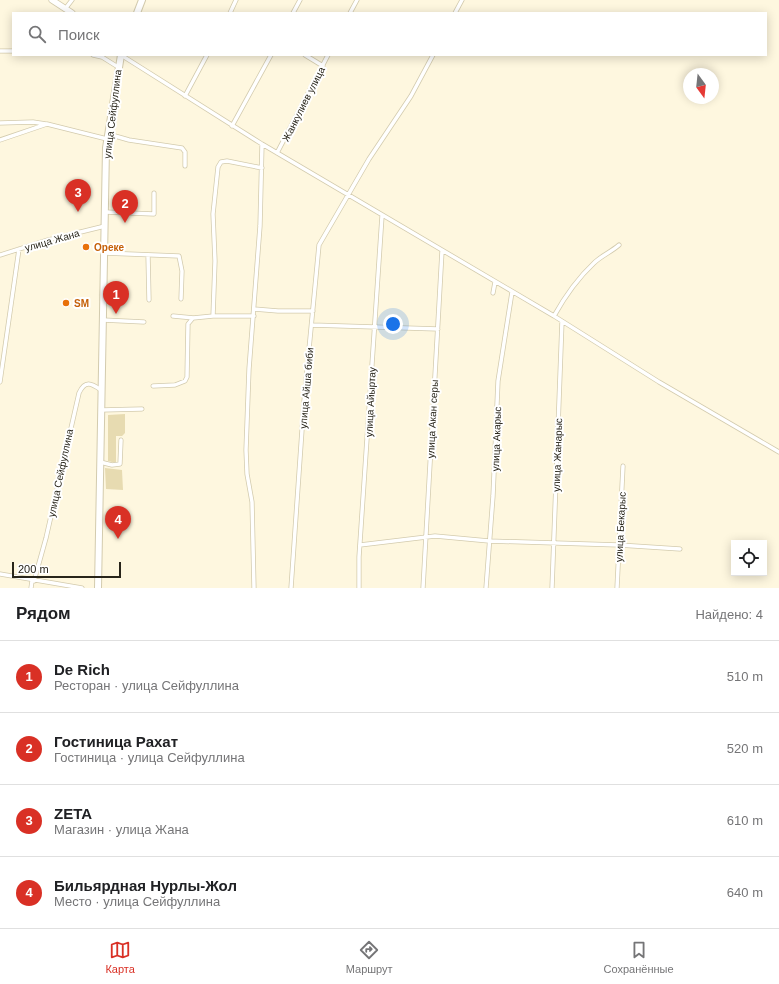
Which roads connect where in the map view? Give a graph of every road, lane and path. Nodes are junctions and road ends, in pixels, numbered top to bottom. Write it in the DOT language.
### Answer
graph roads {
  1 [pos="52,0"];
  2 [pos="72,0"];
  3 [pos="142,0"];
  4 [pos="236,0"];
  5 [pos="300,0"];
  6 [pos="357,0"];
  7 [pos="462,0"];
  8 [pos="65,9"];
  9 [pos="70,12"];
  10 [pos="137,12"];
  11 [pos="230,12"];
  12 [pos="294,12"];
  13 [pos="351,12"];
  14 [pos="456,12"];
  15 [pos="0,51"];
  16 [pos="12,51"];
  17 [pos="98,56"];
  18 [pos="121,56"];
  19 [pos="123,56"];
  20 [pos="206,56"];
  21 [pos="270,56"];
  22 [pos="307,56"];
  23 [pos="328,56"];
  24 [pos="432,56"];
  25 [pos="323,66"];
  26 [pos="118,67"];
  27 [pos="185,96"];
  28 [pos="0,123"];
  29 [pos="47,124"];
  30 [pos="232,126"];
  31 [pos="108,137"];
  32 [pos="0,140"];
  33 [pos="262,144"];
  34 [pos="278,153"];
  35 [pos="185,166"];
  36 [pos="262,168"];
  37 [pos="154,193"];
  38 [pos="347,196"];
  39 [pos="105,212"];
  40 [pos="382,216"];
  41 [pos="105,226"];
  42 [pos="619,245"];
  43 [pos="19,249"];
  44 [pos="442,251"];
  45 [pos="104,253"];
  46 [pos="0,255"];
  47 [pos="148,255"];
  48 [pos="495,282"];
  49 [pos="512,292"];
  50 [pos="493,293"];
  51 [pos="181,298"];
  52 [pos="148,300"];
  53 [pos="254,309"];
  54 [pos="313,311"];
  55 [pos="173,316"];
  56 [pos="213,316"];
  57 [pos="254,316"];
  58 [pos="554,316"];
  59 [pos="195,318"];
  60 [pos="103,320"];
  61 [pos="562,321"];
  62 [pos="144,322"];
  63 [pos="312,325"];
  64 [pos="374,327"];
  65 [pos="438,329"];
  66 [pos="0,382"];
  67 [pos="153,386"];
  68 [pos="102,390"];
  69 [pos="142,409"];
  70 [pos="101,410"];
  71 [pos="120,440"];
  72 [pos="779,452"];
  73 [pos="100,462"];
  74 [pos="623,466"];
  75 [pos="426,536"];
  76 [pos="489,541"];
  77 [pos="553,543"];
  78 [pos="360,545"];
  79 [pos="619,545"];
  80 [pos="680,549"];
  81 [pos="0,574"];
  82 [pos="33,581"];
  83 [pos="30,588"];
  84 [pos="82,588"];
  85 [pos="98,588"];
  86 [pos="254,588"];
  87 [pos="291,588"];
  88 [pos="358,588"];
  89 [pos="423,588"];
  90 [pos="486,588"];
  91 [pos="552,588"];
  92 [pos="617,588"];
  1 -- 8 [label="street"];
  2 -- 8 [label="street"];
  3 -- 10 [label="main road"];
  4 -- 11 [label="street"];
  5 -- 12 [label="street"];
  6 -- 13 [label="street"];
  7 -- 14 [label="street"];
  8 -- 9 [label="street"];
  15 -- 16 [label="street"];
  17 -- 26 [label="street"];
  18 -- 26 [label="main road, улица Сейфуллина"];
  19 -- 27 [label="street"];
  20 -- 27 [label="street"];
  21 -- 30 [label="street"];
  22 -- 25 [label="street"];
  23 -- 25 [label="street, Жанкулиев улица"];
  24 -- 38 [label="street, улица Айша биби"];
  25 -- 34 [label="street, Жанкулиев улица"];
  26 -- 31 [label="main road, улица Сейфуллина"];
  27 -- 30 [label="street"];
  28 -- 29 [label="street"];
  29 -- 31 [label="street"];
  29 -- 32 [label="street"];
  30 -- 33 [label="street"];
  31 -- 35 [label="street"];
  31 -- 39 [label="main road, улица Сейфуллина"];
  33 -- 34 [label="street"];
  33 -- 36 [label="street"];
  34 -- 38 [label="street"];
  36 -- 53 [label="street"];
  36 -- 56 [label="street"];
  37 -- 39 [label="street"];
  38 -- 40 [label="street"];
  38 -- 54 [label="street, улица Айша биби"];
  39 -- 41 [label="main road, улица Сейфуллина"];
  40 -- 44 [label="street"];
  40 -- 64 [label="street, улица Айыртау"];
  41 -- 43 [label="street, улица Жана"];
  41 -- 45 [label="main road, улица Сейфуллина"];
  42 -- 58 [label="street"];
  43 -- 46 [label="street, улица Жана"];
  43 -- 66 [label="street"];
  44 -- 48 [label="street"];
  44 -- 65 [label="street, улица Акан серы"];
  45 -- 47 [label="street"];
  45 -- 60 [label="main road, улица Сейфуллина"];
  47 -- 51 [label="street"];
  47 -- 52 [label="street"];
  48 -- 49 [label="street"];
  48 -- 50 [label="street"];
  49 -- 58 [label="street"];
  49 -- 76 [label="street, улица Акарыс"];
  53 -- 54 [label="street"];
  53 -- 57 [label="street"];
  54 -- 63 [label="street, улица Айша биби"];
  55 -- 59 [label="street"];
  56 -- 57 [label="street"];
  56 -- 59 [label="street"];
  57 -- 86 [label="street"];
  58 -- 61 [label="street"];
  59 -- 67 [label="street"];
  60 -- 62 [label="street"];
  60 -- 68 [label="main road, улица Сейфуллина"];
  61 -- 72 [label="street"];
  61 -- 77 [label="street, улица Жанарыс"];
  63 -- 64 [label="street"];
  63 -- 87 [label="street, улица Айша биби"];
  64 -- 65 [label="street"];
  64 -- 78 [label="street, улица Айыртау"];
  65 -- 75 [label="street, улица Акан серы"];
  68 -- 70 [label="main road, улица Сейфуллина"];
  68 -- 82 [label="street, улица Сейфуллина"];
  69 -- 70 [label="street"];
  70 -- 73 [label="main road, улица Сейфуллина"];
  71 -- 73 [label="street"];
  73 -- 85 [label="main road, улица Сейфуллина"];
  74 -- 79 [label="street, улица Бекарыс"];
  75 -- 76 [label="street"];
  75 -- 78 [label="street"];
  75 -- 89 [label="street, улица Акан серы"];
  76 -- 77 [label="street"];
  76 -- 90 [label="street, улица Акарыс"];
  77 -- 79 [label="street"];
  77 -- 91 [label="street, улица Жанарыс"];
  78 -- 88 [label="street, улица Айыртау"];
  79 -- 80 [label="street"];
  79 -- 92 [label="street, улица Бекарыс"];
  81 -- 82 [label="street"];
  82 -- 83 [label="street"];
  82 -- 84 [label="street"];
}
